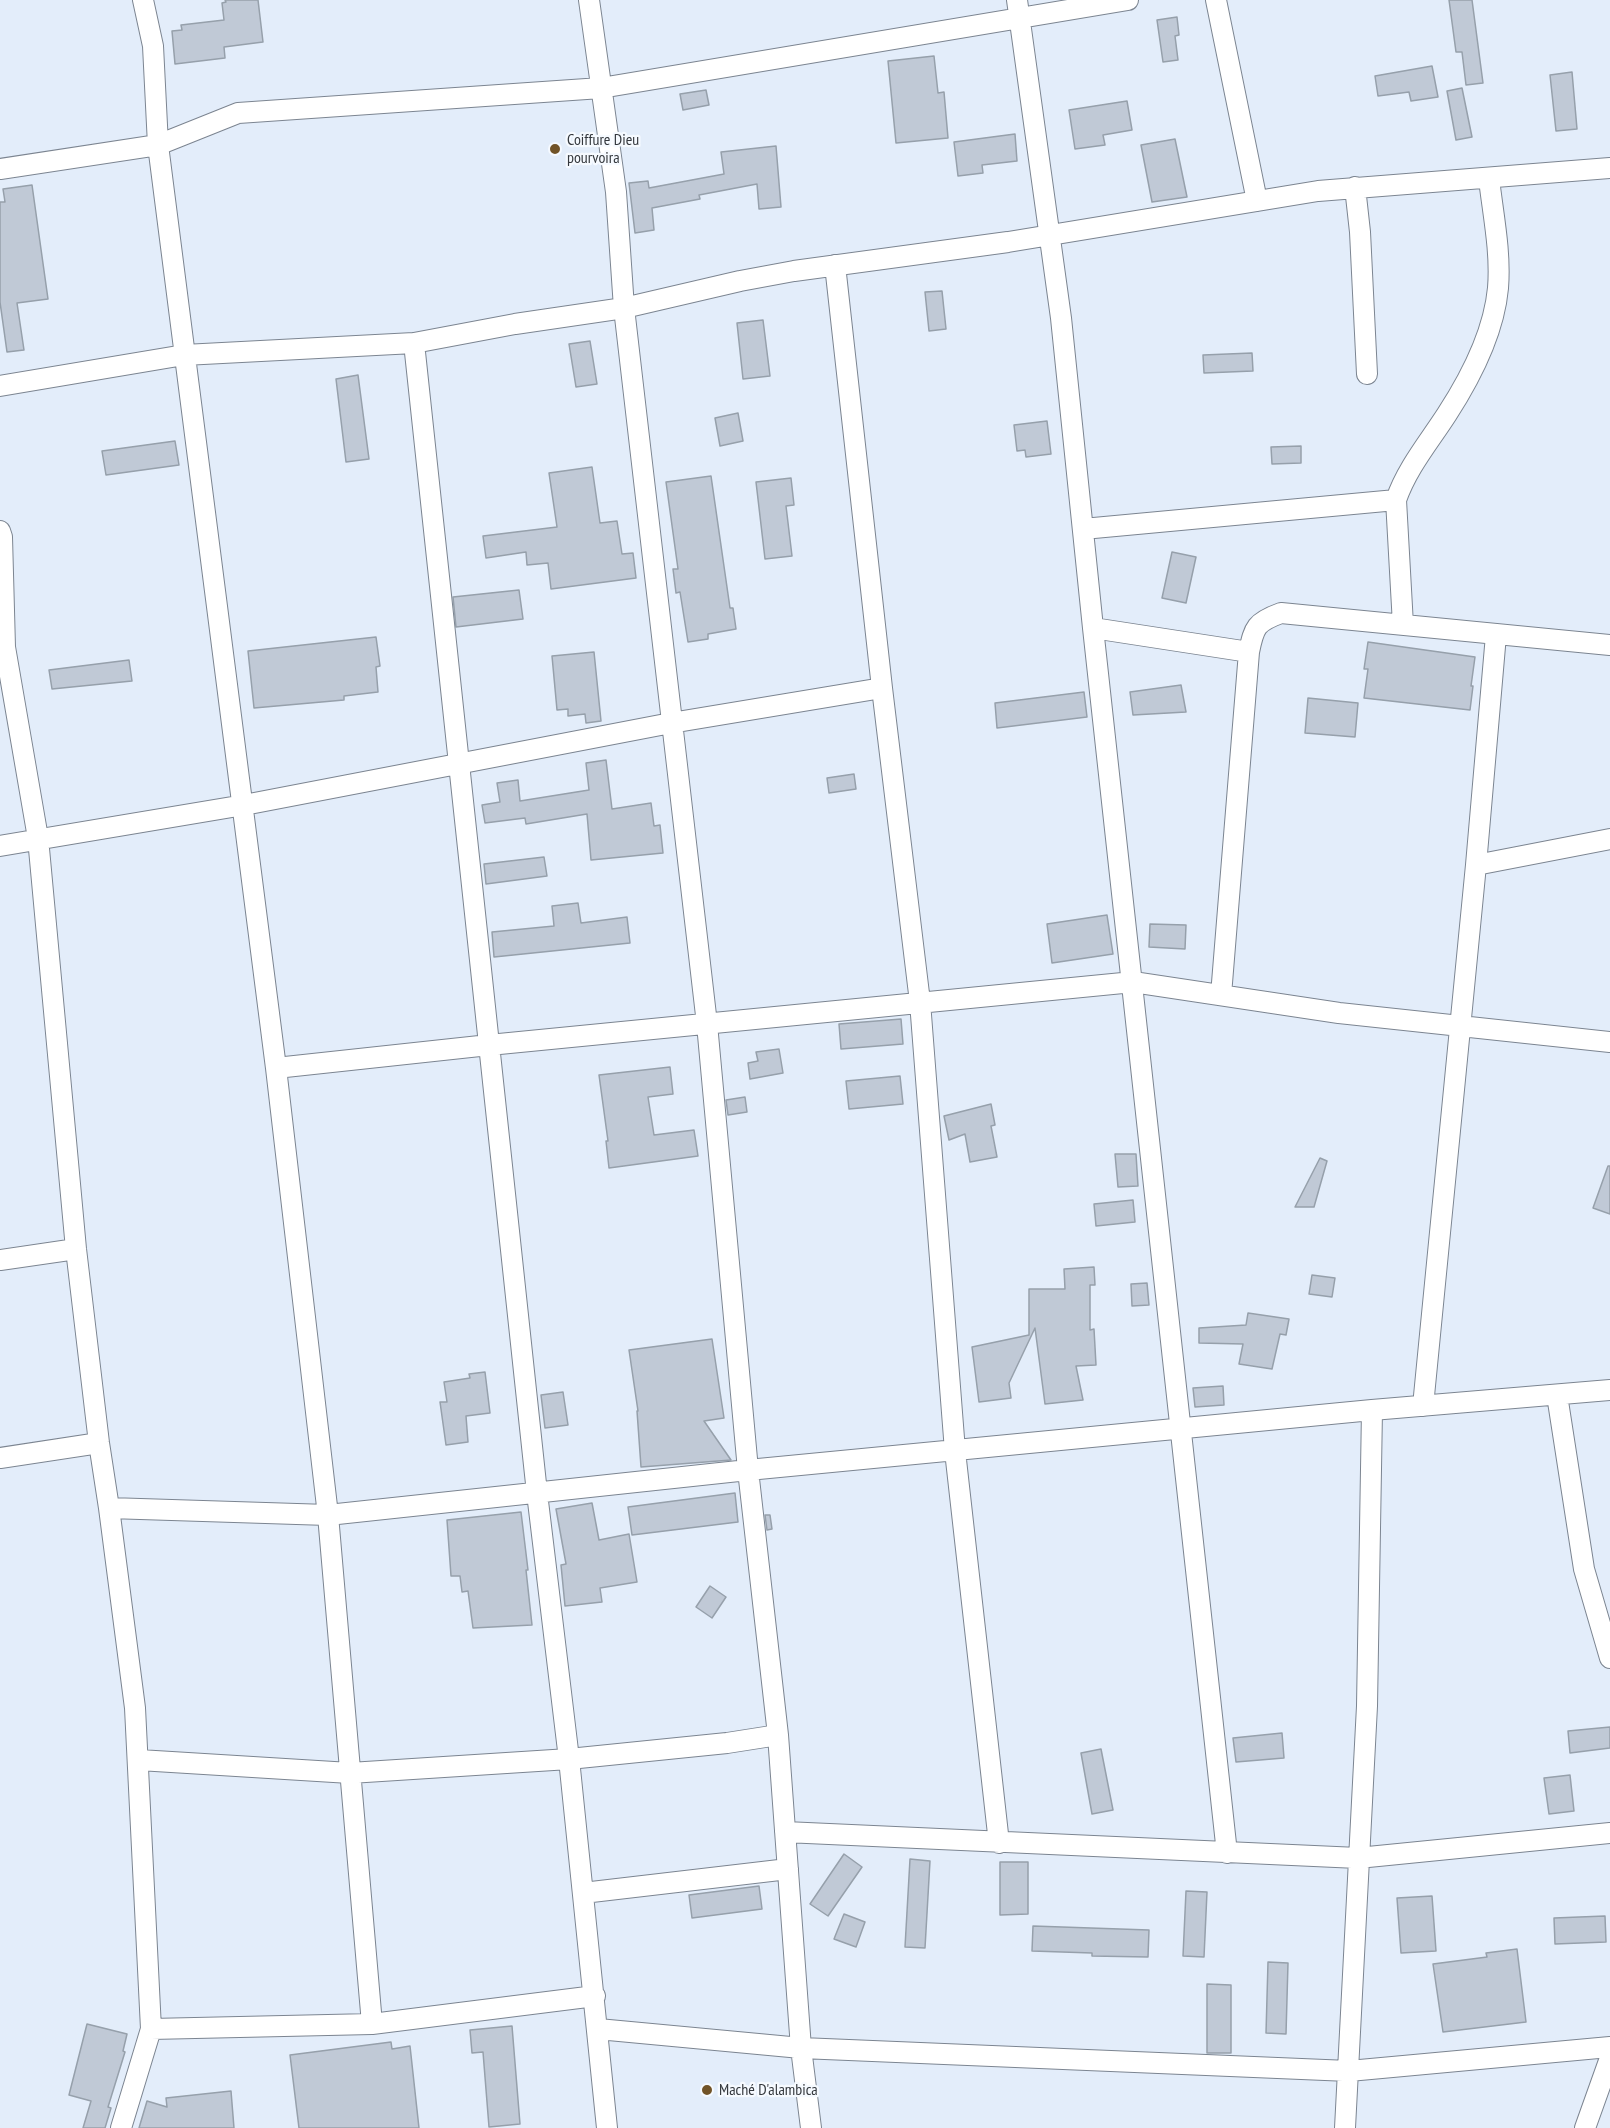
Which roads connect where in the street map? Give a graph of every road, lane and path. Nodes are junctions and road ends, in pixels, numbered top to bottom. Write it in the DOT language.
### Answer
graph roads {
  1 [pos="143,0"];
  2 [pos="589,0"];
  3 [pos="1128,0"];
  4 [pos="1216,0"];
  5 [pos="1018,9"];
  6 [pos="601,88"];
  7 [pos="158,145"];
  8 [pos="1610,168"];
  9 [pos="0,169"];
  10 [pos="1489,178"];
  11 [pos="1355,187"];
  12 [pos="1257,201"];
  13 [pos="1049,236"];
  14 [pos="835,264"];
  15 [pos="624,308"];
  16 [pos="414,343"];
  17 [pos="184,355"];
  18 [pos="1367,374"];
  19 [pos="0,386"];
  20 [pos="1396,500"];
  21 [pos="1083,529"];
  22 [pos="0,531"];
  23 [pos="1403,625"];
  24 [pos="1093,628"];
  25 [pos="1497,635"];
  26 [pos="1610,645"];
  27 [pos="1249,652"];
  28 [pos="882,688"];
  29 [pos="671,723"];
  30 [pos="460,763"];
  31 [pos="244,805"];
  32 [pos="38,838"];
  33 [pos="1610,839"];
  34 [pos="0,846"];
  35 [pos="1476,865"];
  36 [pos="1133,982"];
  37 [pos="1221,996"];
  38 [pos="920,1002"];
  39 [pos="707,1024"];
  40 [pos="1460,1026"];
  41 [pos="1610,1042"];
  42 [pos="489,1045"];
  43 [pos="276,1068"];
  44 [pos="76,1250"];
  45 [pos="0,1260"];
  46 [pos="1610,1390"];
  47 [pos="1557,1395"];
  48 [pos="1423,1406"];
  49 [pos="1372,1410"];
  50 [pos="1179,1429"];
  51 [pos="99,1443"];
  52 [pos="956,1450"];
  53 [pos="0,1458"];
  54 [pos="748,1470"];
  55 [pos="537,1493"];
  56 [pos="109,1508"];
  57 [pos="328,1515"];
  58 [pos="1610,1658"];
  59 [pos="778,1735"];
  60 [pos="569,1759"];
  61 [pos="139,1760"];
  62 [pos="350,1773"];
  63 [pos="785,1832"];
  64 [pos="1610,1833"];
  65 [pos="999,1843"];
  66 [pos="1227,1853"];
  67 [pos="1358,1858"];
  68 [pos="788,1869"];
  69 [pos="583,1893"];
  70 [pos="595,1996"];
  71 [pos="372,2024"];
  72 [pos="151,2029"];
  73 [pos="598,2029"];
  74 [pos="1610,2047"];
  75 [pos="801,2048"];
  76 [pos="1610,2058"];
  77 [pos="1349,2071"];
  78 [pos="121,2128"];
  79 [pos="607,2128"];
  80 [pos="811,2128"];
  81 [pos="1345,2128"];
  82 [pos="1585,2128"];
  1 -- 7 [label="street"];
  2 -- 6 [label="street"];
  3 -- 5 [label="street"];
  4 -- 12 [label="street"];
  5 -- 6 [label="street"];
  5 -- 13 [label="street"];
  6 -- 7 [label="street"];
  6 -- 15 [label="street"];
  7 -- 9 [label="street"];
  7 -- 17 [label="street"];
  8 -- 10 [label="street"];
  10 -- 11 [label="street"];
  10 -- 20 [label="street"];
  11 -- 12 [label="street"];
  11 -- 18 [label="street"];
  12 -- 13 [label="street"];
  13 -- 14 [label="street"];
  13 -- 21 [label="street"];
  14 -- 15 [label="street"];
  14 -- 28 [label="street"];
  15 -- 16 [label="street"];
  15 -- 29 [label="street"];
  16 -- 17 [label="street"];
  16 -- 30 [label="street"];
  17 -- 19 [label="street"];
  17 -- 31 [label="street"];
  20 -- 21 [label="street"];
  20 -- 23 [label="street"];
  21 -- 24 [label="street"];
  22 -- 32 [label="street"];
  23 -- 25 [label="street"];
  23 -- 27 [label="street"];
  24 -- 27 [label="street"];
  24 -- 36 [label="street"];
  25 -- 26 [label="street"];
  25 -- 35 [label="street"];
  27 -- 37 [label="street"];
  28 -- 29 [label="street"];
  28 -- 38 [label="street"];
  29 -- 30 [label="street"];
  29 -- 39 [label="street"];
  30 -- 31 [label="street"];
  30 -- 42 [label="street"];
  31 -- 32 [label="street"];
  31 -- 43 [label="street"];
  32 -- 34 [label="street"];
  32 -- 44 [label="street"];
  33 -- 35 [label="street"];
  35 -- 40 [label="street"];
  36 -- 37 [label="street"];
  36 -- 38 [label="street"];
  36 -- 50 [label="street"];
  37 -- 40 [label="street"];
  38 -- 39 [label="street"];
  38 -- 52 [label="street"];
  39 -- 42 [label="street"];
  39 -- 54 [label="street"];
  40 -- 41 [label="street"];
  40 -- 48 [label="street"];
  42 -- 43 [label="street"];
  42 -- 55 [label="street"];
  43 -- 57 [label="street"];
  44 -- 45 [label="street"];
  44 -- 51 [label="street"];
  46 -- 47 [label="street"];
  47 -- 48 [label="street"];
  47 -- 58 [label="street"];
  48 -- 49 [label="street"];
  49 -- 50 [label="street"];
  49 -- 67 [label="street"];
  50 -- 52 [label="street"];
  50 -- 66 [label="street"];
  51 -- 53 [label="street"];
  51 -- 56 [label="street"];
  52 -- 54 [label="street"];
  52 -- 65 [label="street"];
  54 -- 55 [label="street"];
  54 -- 59 [label="street"];
  55 -- 57 [label="street"];
  55 -- 60 [label="street"];
  56 -- 57 [label="street"];
  56 -- 61 [label="street"];
  57 -- 62 [label="street"];
  59 -- 60 [label="street"];
  59 -- 63 [label="street"];
  60 -- 62 [label="street"];
  60 -- 69 [label="street"];
  61 -- 62 [label="street"];
  61 -- 72 [label="street"];
  62 -- 71 [label="street"];
  63 -- 65 [label="street"];
  63 -- 68 [label="street"];
  64 -- 67 [label="street"];
  65 -- 66 [label="street"];
  66 -- 67 [label="street"];
  67 -- 77 [label="street"];
  68 -- 69 [label="street"];
  68 -- 75 [label="street"];
  69 -- 70 [label="street"];
  70 -- 71 [label="street"];
  70 -- 73 [label="street"];
  71 -- 72 [label="street"];
  72 -- 78 [label="street"];
  73 -- 75 [label="street"];
  73 -- 79 [label="street"];
  74 -- 77 [label="street"];
  75 -- 77 [label="street"];
  75 -- 80 [label="street"];
  76 -- 82 [label="street"];
  77 -- 81 [label="street"];
}
